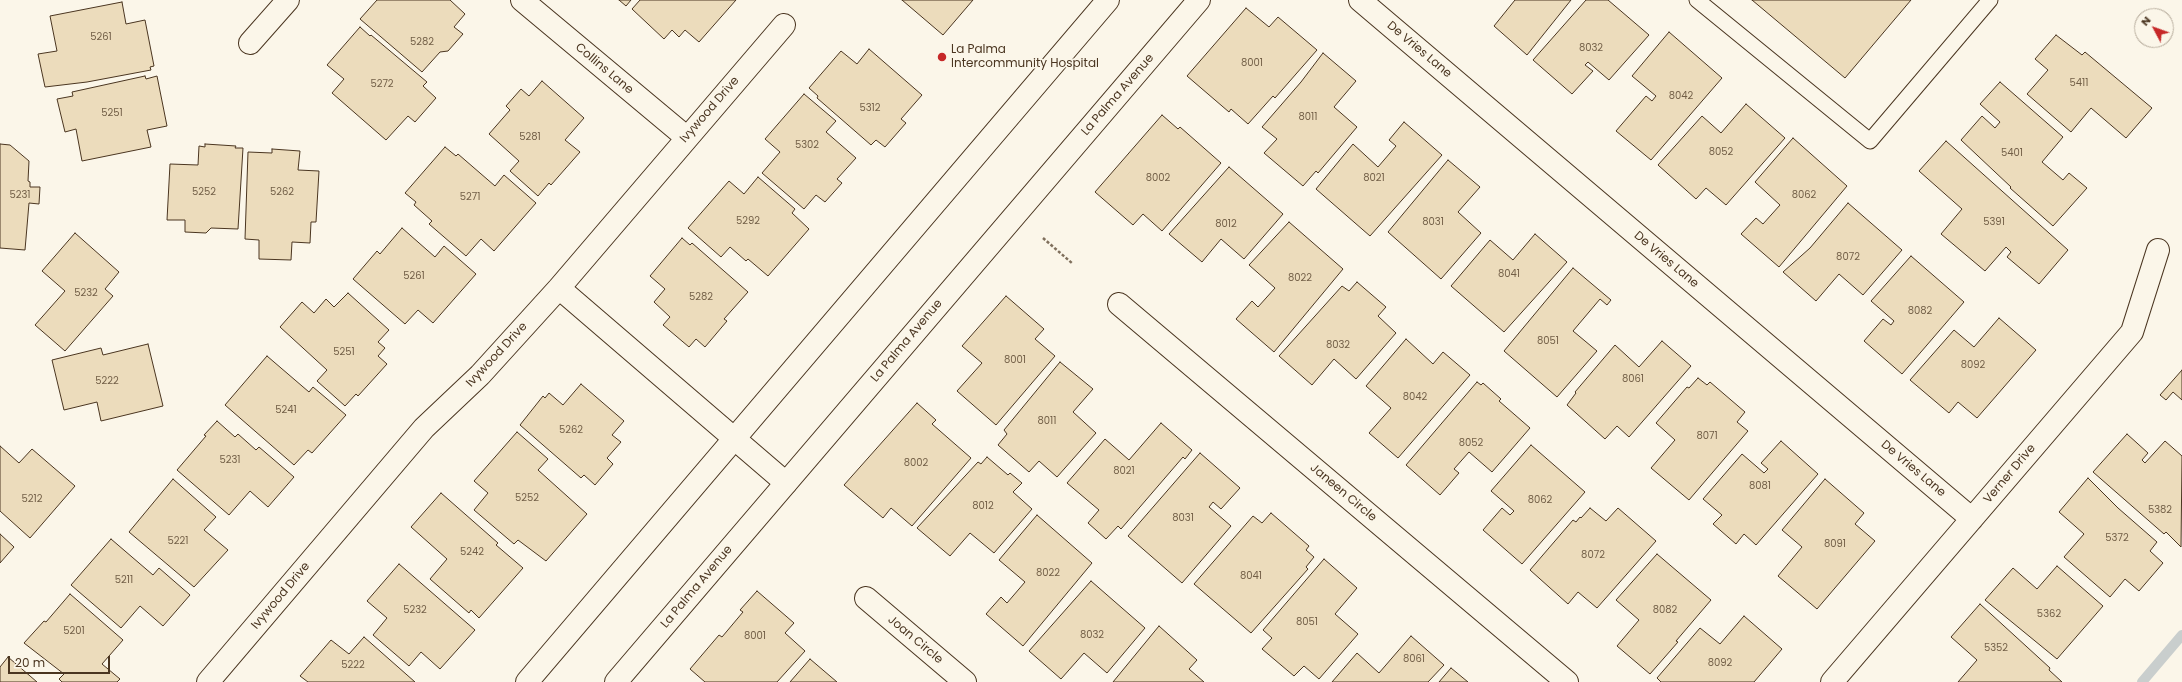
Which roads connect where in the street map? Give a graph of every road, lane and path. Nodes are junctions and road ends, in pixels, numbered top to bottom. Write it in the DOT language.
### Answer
graph roads {
  1 [pos="288,0"];
  2 [pos="522,0"];
  3 [pos="1108,0"];
  4 [pos="1198,0"];
  5 [pos="1360,0"];
  6 [pos="1698,0"];
  7 [pos="1990,0"];
  8 [pos="784,25"];
  9 [pos="250,43"];
  10 [pos="686,138"];
  11 [pos="1043,238"];
  12 [pos="2158,250"];
  13 [pos="1073,264"];
  14 [pos="559,288"];
  15 [pos="1118,304"];
  16 [pos="734,440"];
  17 [pos="786,483"];
  18 [pos="1972,519"];
  19 [pos="866,598"];
  20 [pos="208,682"];
  21 [pos="527,682"];
  22 [pos="616,682"];
  23 [pos="965,682"];
  24 [pos="1567,682"];
  25 [pos="1832,682"];
  1 -- 9 [label="street"];
  2 -- 10 [label="street, Collins Lane"];
  3 -- 16 [label="street"];
  4 -- 17 [label="street, La Palma Avenue"];
  5 -- 18 [label="street, De Vries Lane"];
  6 -- 7 [label="lane"];
  8 -- 10 [label="street, Ivywood Drive"];
  10 -- 14 [label="street, Ivywood Drive"];
  11 -- 13 [label="path"];
  12 -- 18 [label="street, Verner Drive"];
  14 -- 16 [label="street"];
  14 -- 20 [label="street, Ivywood Drive"];
  15 -- 24 [label="street, Janeen Circle"];
  16 -- 17 [label="street"];
  16 -- 21 [label="street"];
  17 -- 22 [label="street, La Palma Avenue"];
  18 -- 25 [label="street, Verner Drive"];
  19 -- 23 [label="street, Joan Circle"];
}
